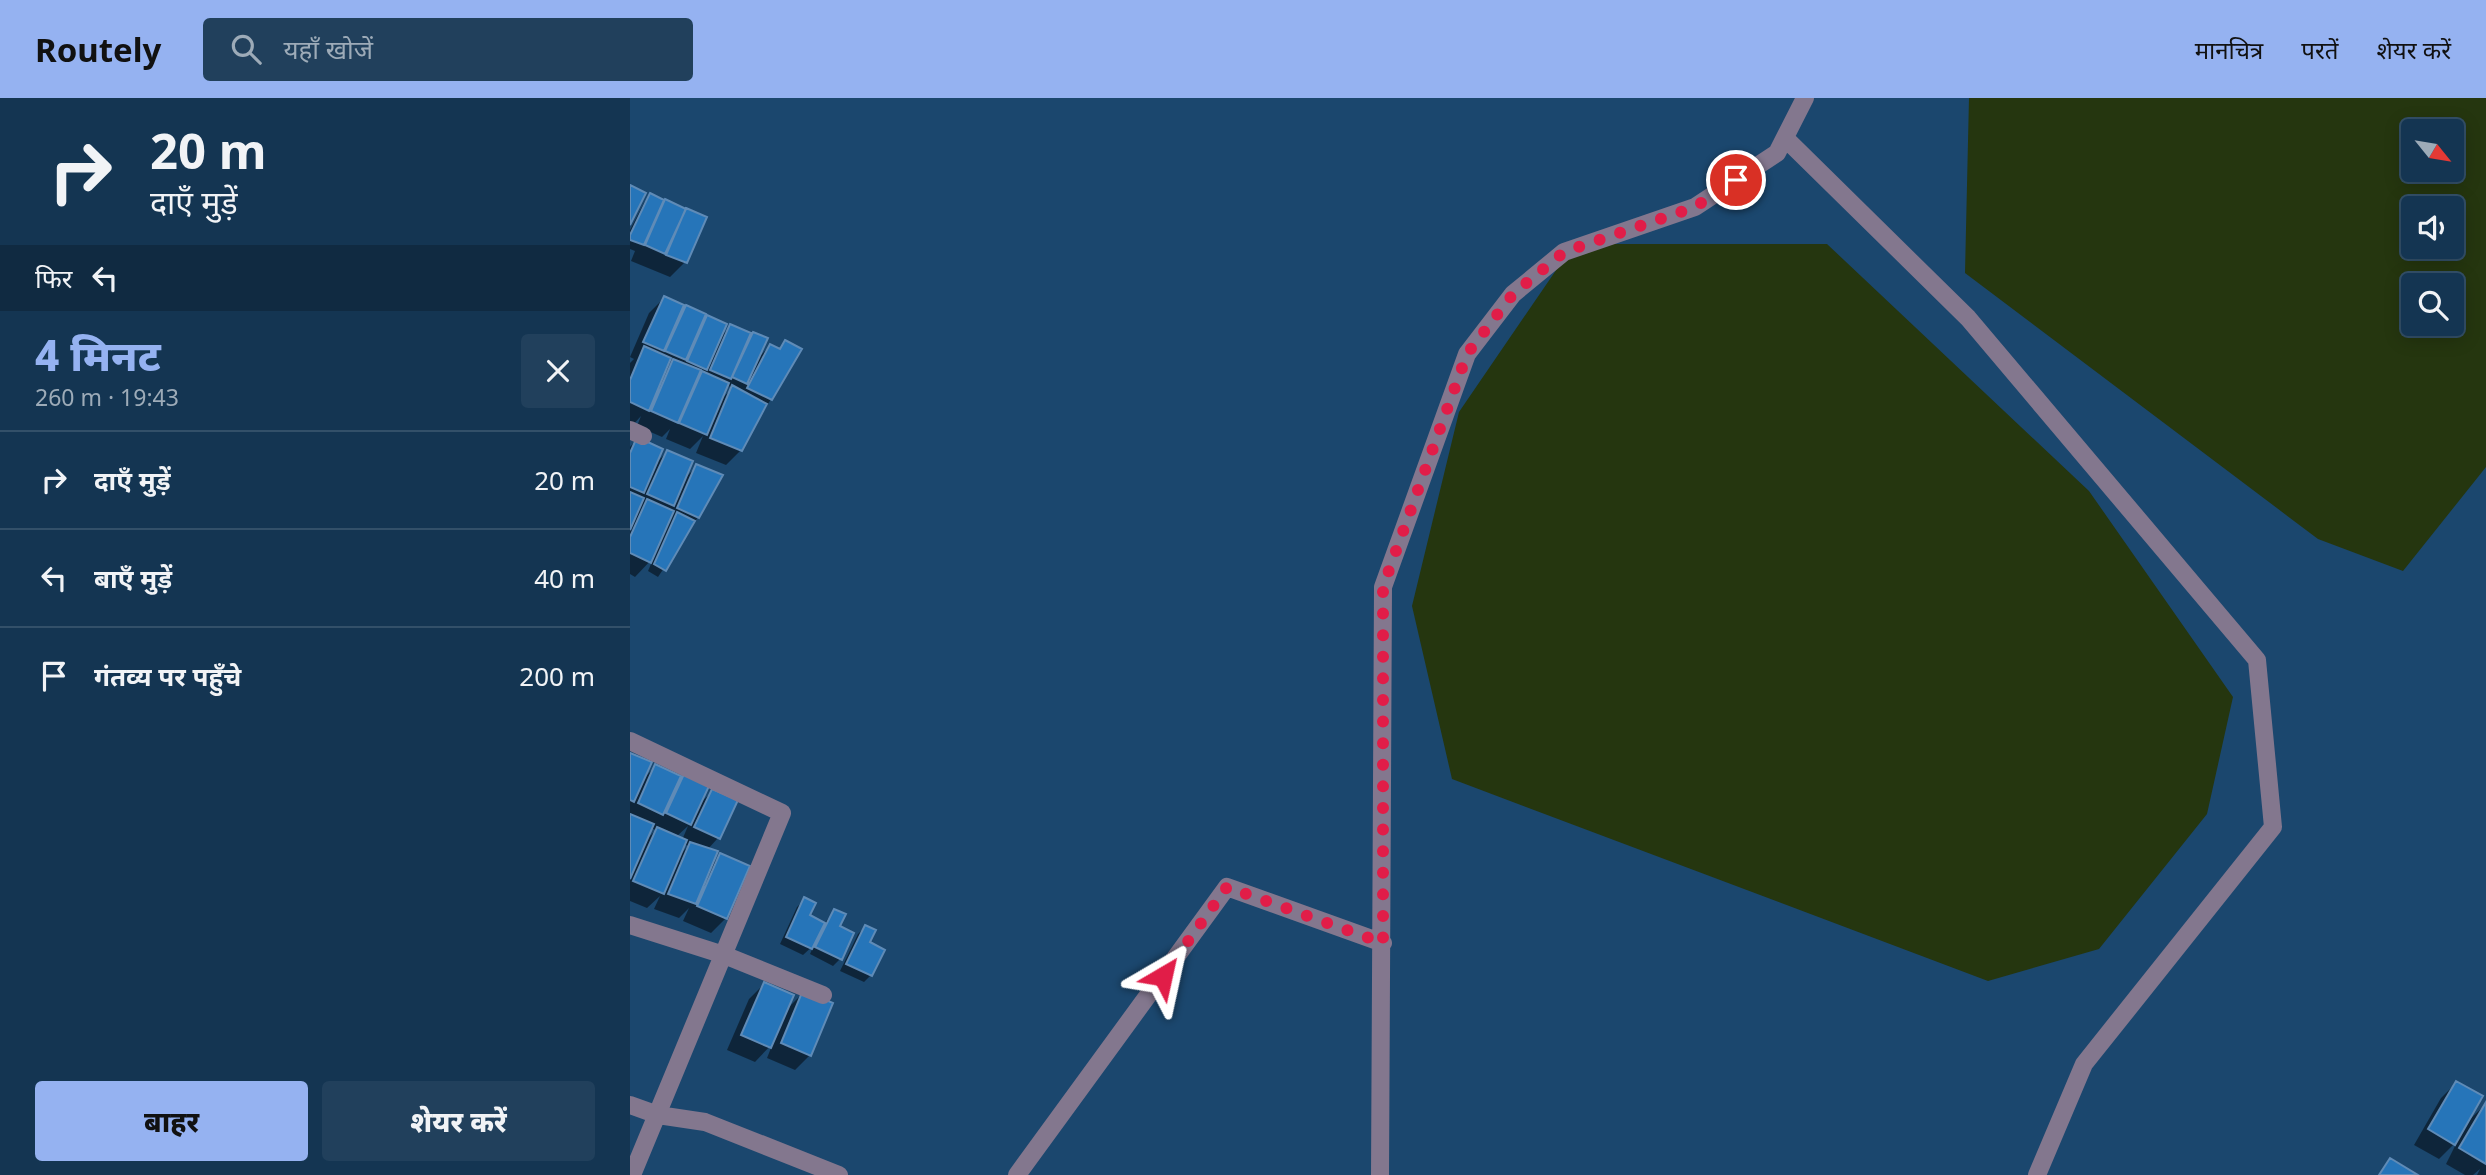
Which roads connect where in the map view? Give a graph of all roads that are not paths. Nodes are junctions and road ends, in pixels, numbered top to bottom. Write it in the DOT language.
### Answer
graph roads {
  1 [pos="1805,98"];
  2 [pos="1784,138"];
  3 [pos="630,741"];
  4 [pos="630,925"];
  5 [pos="1383,943"];
  6 [pos="724,955"];
  7 [pos="823,995"];
  8 [pos="630,1105"];
  9 [pos="658,1115"];
  10 [pos="632,1175"];
  11 [pos="839,1175"];
  12 [pos="1017,1175"];
  13 [pos="1380,1175"];
  14 [pos="2037,1175"];
  1 -- 2 [label="street"];
  2 -- 5 [label="street"];
  2 -- 14 [label="street"];
  3 -- 6 [label="street"];
  4 -- 6 [label="street"];
  5 -- 12 [label="street"];
  5 -- 13 [label="street"];
  6 -- 7 [label="street"];
  6 -- 9 [label="street"];
  8 -- 9 [label="street"];
  9 -- 10 [label="street"];
  9 -- 11 [label="street"];
}
